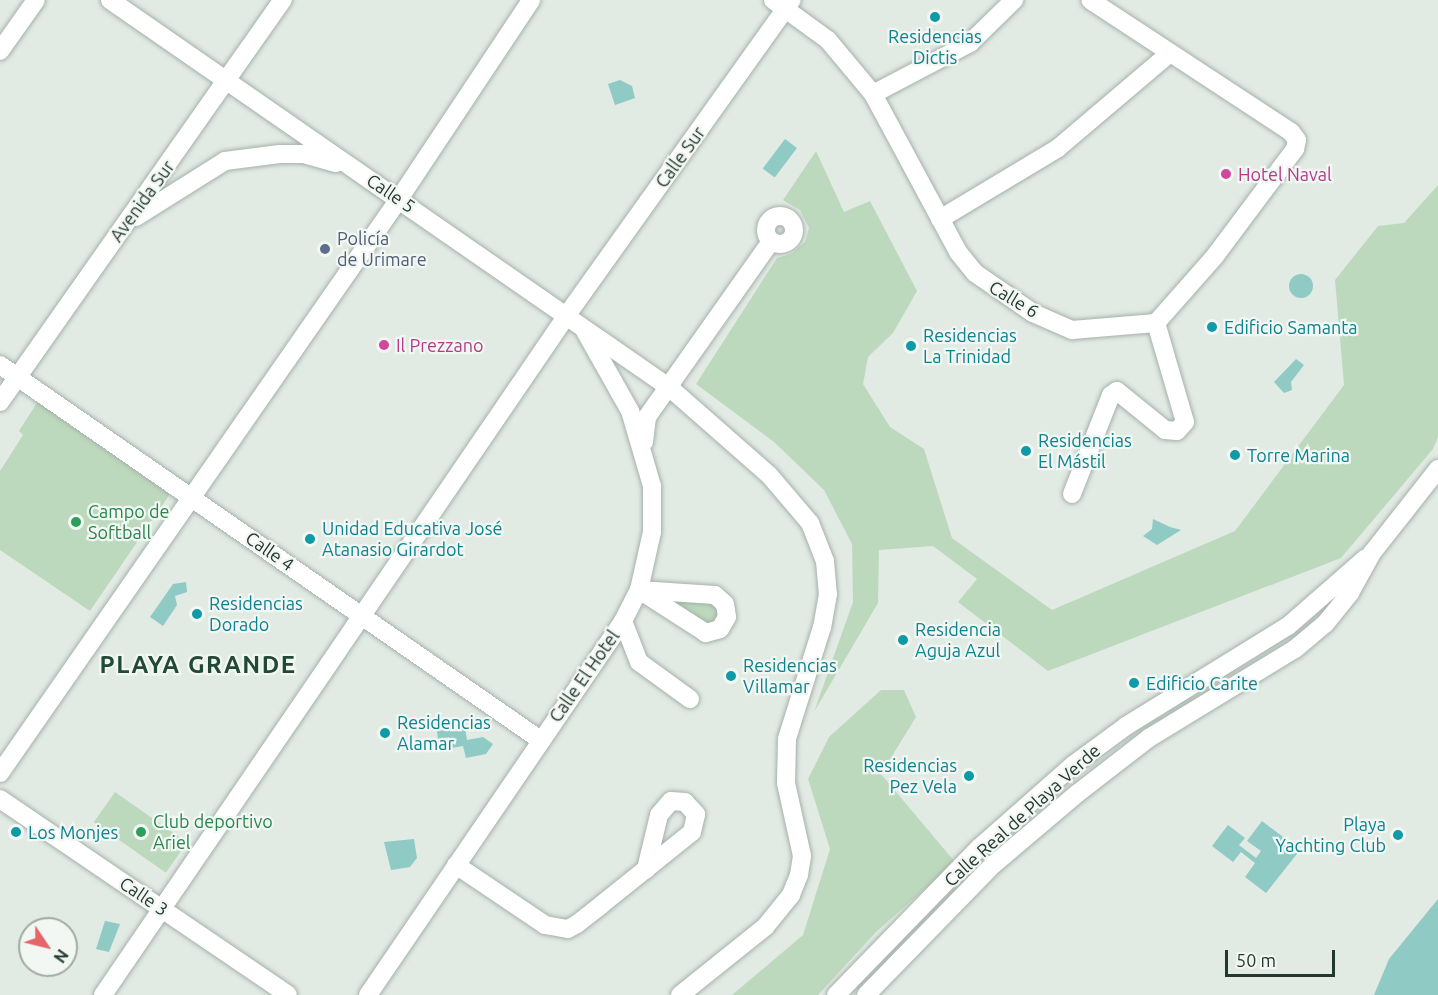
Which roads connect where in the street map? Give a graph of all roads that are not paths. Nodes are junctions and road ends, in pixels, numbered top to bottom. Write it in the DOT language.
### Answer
graph roads {
  1 [pos="36,0"];
  2 [pos="110,0"];
  3 [pos="283,0"];
  4 [pos="531,0"];
  5 [pos="1014,0"];
  6 [pos="1089,0"];
  7 [pos="784,3"];
  8 [pos="0,51"];
  9 [pos="1170,53"];
  10 [pos="227,83"];
  11 [pos="873,94"];
  12 [pos="352,167"];
  13 [pos="399,199"];
  14 [pos="940,219"];
  15 [pos="125,224"];
  16 [pos="771,241"];
  17 [pos="574,319"];
  18 [pos="1156,323"];
  19 [pos="0,365"];
  20 [pos="17,376"];
  21 [pos="670,388"];
  22 [pos="0,402"];
  23 [pos="644,448"];
  24 [pos="1438,469"];
  25 [pos="1072,494"];
  26 [pos="191,497"];
  27 [pos="1372,553"];
  28 [pos="361,614"];
  29 [pos="623,621"];
  30 [pos="690,699"];
  31 [pos="539,739"];
  32 [pos="0,773"];
  33 [pos="0,799"];
  34 [pos="979,848"];
  35 [pos="456,865"];
  36 [pos="993,865"];
  37 [pos="646,869"];
  38 [pos="163,909"];
  39 [pos="885,944"];
  40 [pos="899,958"];
  41 [pos="103,995"];
  42 [pos="288,995"];
  43 [pos="368,995"];
  44 [pos="680,995"];
  45 [pos="836,995"];
  46 [pos="866,995"];
  1 -- 8 [label="street"];
  2 -- 10 [label="street, Calle 5"];
  3 -- 10 [label="street, Avenida Sur"];
  4 -- 13 [label="street"];
  5 -- 11 [label="street"];
  6 -- 9 [label="street"];
  7 -- 11 [label="street, Calle 6"];
  7 -- 17 [label="street, Calle Sur"];
  9 -- 14 [label="street"];
  9 -- 18 [label="street"];
  10 -- 12 [label="street, Calle 5"];
  10 -- 15 [label="street, Avenida Sur"];
  11 -- 14 [label="street, Calle 6"];
  12 -- 13 [label="street, Calle 5"];
  12 -- 15 [label="street"];
  13 -- 17 [label="street, Calle 5"];
  13 -- 26 [label="street"];
  14 -- 18 [label="street, Calle 6"];
  15 -- 20 [label="street, Avenida Sur"];
  16 -- 21 [label="street"];
  17 -- 21 [label="street, Calle 5"];
  17 -- 23 [label="street, Calle El Hotel"];
  17 -- 28 [label="street, Calle Sur"];
  18 -- 25 [label="street"];
  19 -- 20 [label="street, Calle 4"];
  20 -- 22 [label="street, Avenida Sur"];
  20 -- 26 [label="street, Calle 4"];
  21 -- 23 [label="street"];
  21 -- 44 [label="street, Calle 5"];
  23 -- 29 [label="street, Calle El Hotel"];
  24 -- 27 [label="street, Calle Real de Playa Verde"];
  26 -- 28 [label="street, Calle 4"];
  26 -- 32 [label="street"];
  27 -- 34 [label="street, Calle Real de Playa Verde"];
  27 -- 36 [label="street, Calle Real de Playa Verde"];
  28 -- 31 [label="street, Calle 4"];
  28 -- 38 [label="street, Calle Sur"];
  29 -- 30 [label="street"];
  29 -- 31 [label="street, Calle El Hotel"];
  31 -- 35 [label="street, Calle El Hotel"];
  33 -- 38 [label="street, Calle 3"];
  34 -- 36 [label="street"];
  34 -- 39 [label="street, Calle Real de Playa Verde"];
  35 -- 37 [label="street"];
  35 -- 43 [label="street, Calle El Hotel"];
  36 -- 40 [label="street, Calle Real de Playa Verde"];
  38 -- 41 [label="street, Calle Sur"];
  38 -- 42 [label="street, Calle 3"];
  39 -- 40 [label="street"];
  39 -- 45 [label="street, Calle Real de Playa Verde"];
  40 -- 46 [label="street, Calle Real de Playa Verde"];
}
